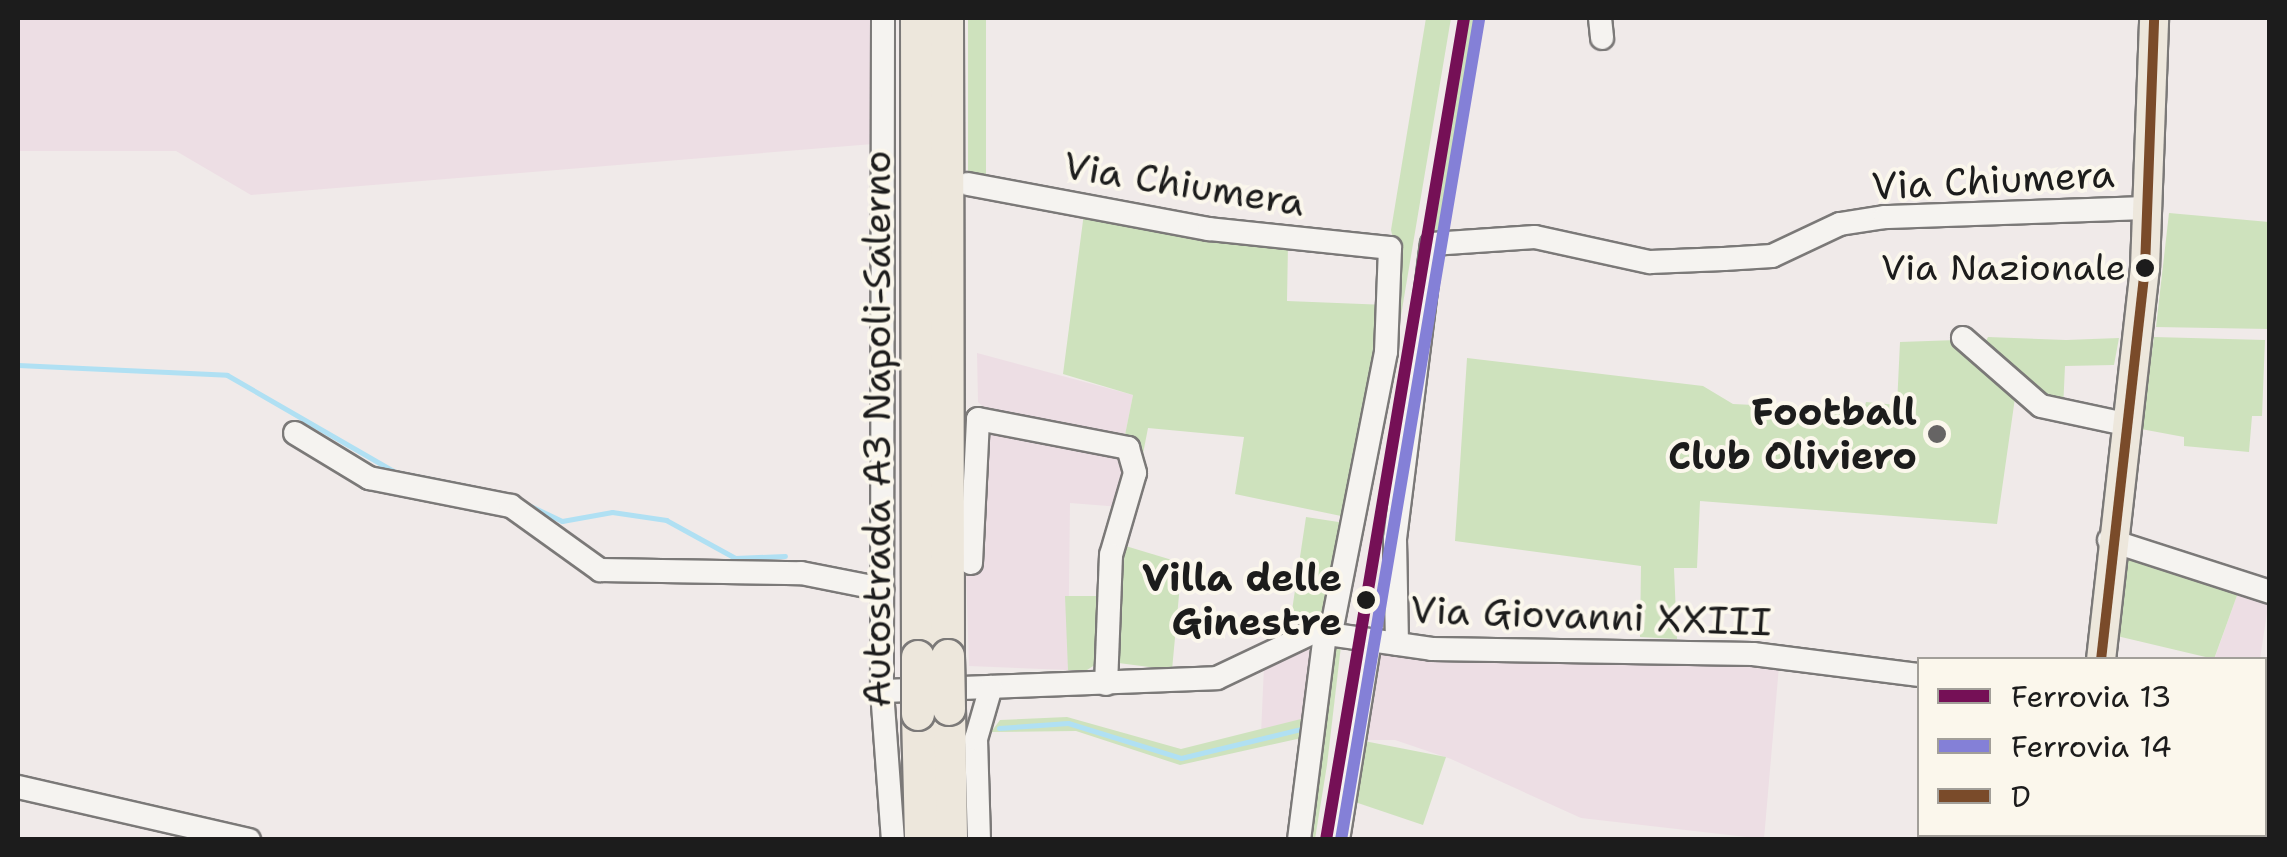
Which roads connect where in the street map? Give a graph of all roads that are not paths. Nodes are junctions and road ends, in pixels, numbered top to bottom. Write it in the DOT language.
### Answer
graph roads {
  1 [pos="883,18"];
  2 [pos="917,18"];
  3 [pos="947,18"];
  4 [pos="2154,18"];
  5 [pos="968,184"];
  6 [pos="2148,208"];
  7 [pos="1962,338"];
  8 [pos="2125,424"];
  9 [pos="294,433"];
  10 [pos="2110,540"];
  11 [pos="972,564"];
  12 [pos="882,589"];
  13 [pos="2270,592"];
  14 [pos="1328,633"];
  15 [pos="1370,641"];
  16 [pos="1397,644"];
  17 [pos="933,656"];
  18 [pos="2101,657"];
  19 [pos="1917,675"];
  20 [pos="1106,684"];
  21 [pos="990,687"];
  22 [pos="882,691"];
  23 [pos="933,711"];
  24 [pos="18,787"];
  25 [pos="249,840"];
  26 [pos="893,840"];
  27 [pos="921,840"];
  28 [pos="951,840"];
  29 [pos="979,840"];
  30 [pos="1299,840"];
  31 [pos="1338,840"];
  1 -- 12 [label="street"];
  2 -- 17 [label="highway, Autostrada A3 Napoli-Salerno"];
  3 -- 17 [label="highway, Autostrada A3 Napoli-Salerno"];
  4 -- 6 [label="main road"];
  5 -- 14 [label="street, Via Chiumera"];
  6 -- 8 [label="main road"];
  6 -- 16 [label="street, Via Chiumera"];
  7 -- 8 [label="street"];
  8 -- 10 [label="main road"];
  9 -- 12 [label="street"];
  10 -- 13 [label="street"];
  10 -- 18 [label="main road"];
  11 -- 20 [label="street"];
  12 -- 22 [label="street"];
  14 -- 15 [label="street, Via Giovanni XXIII"];
  14 -- 20 [label="street, Via Giovanni XXIII"];
  14 -- 30 [label="street"];
  15 -- 16 [label="street, Via Giovanni XXIII"];
  15 -- 31 [label="street"];
  16 -- 19 [label="street, Via Giovanni XXIII"];
  17 -- 23 [label="highway, Autostrada A3 Napoli-Salerno, bridge"];
  20 -- 21 [label="street, Via Giovanni XXIII"];
  21 -- 22 [label="street, Via Giovanni XXIII"];
  21 -- 29 [label="street"];
  22 -- 26 [label="street"];
  23 -- 27 [label="highway, Autostrada A3 Napoli-Salerno"];
  23 -- 28 [label="highway, Autostrada A3 Napoli-Salerno"];
  24 -- 25 [label="street"];
}
